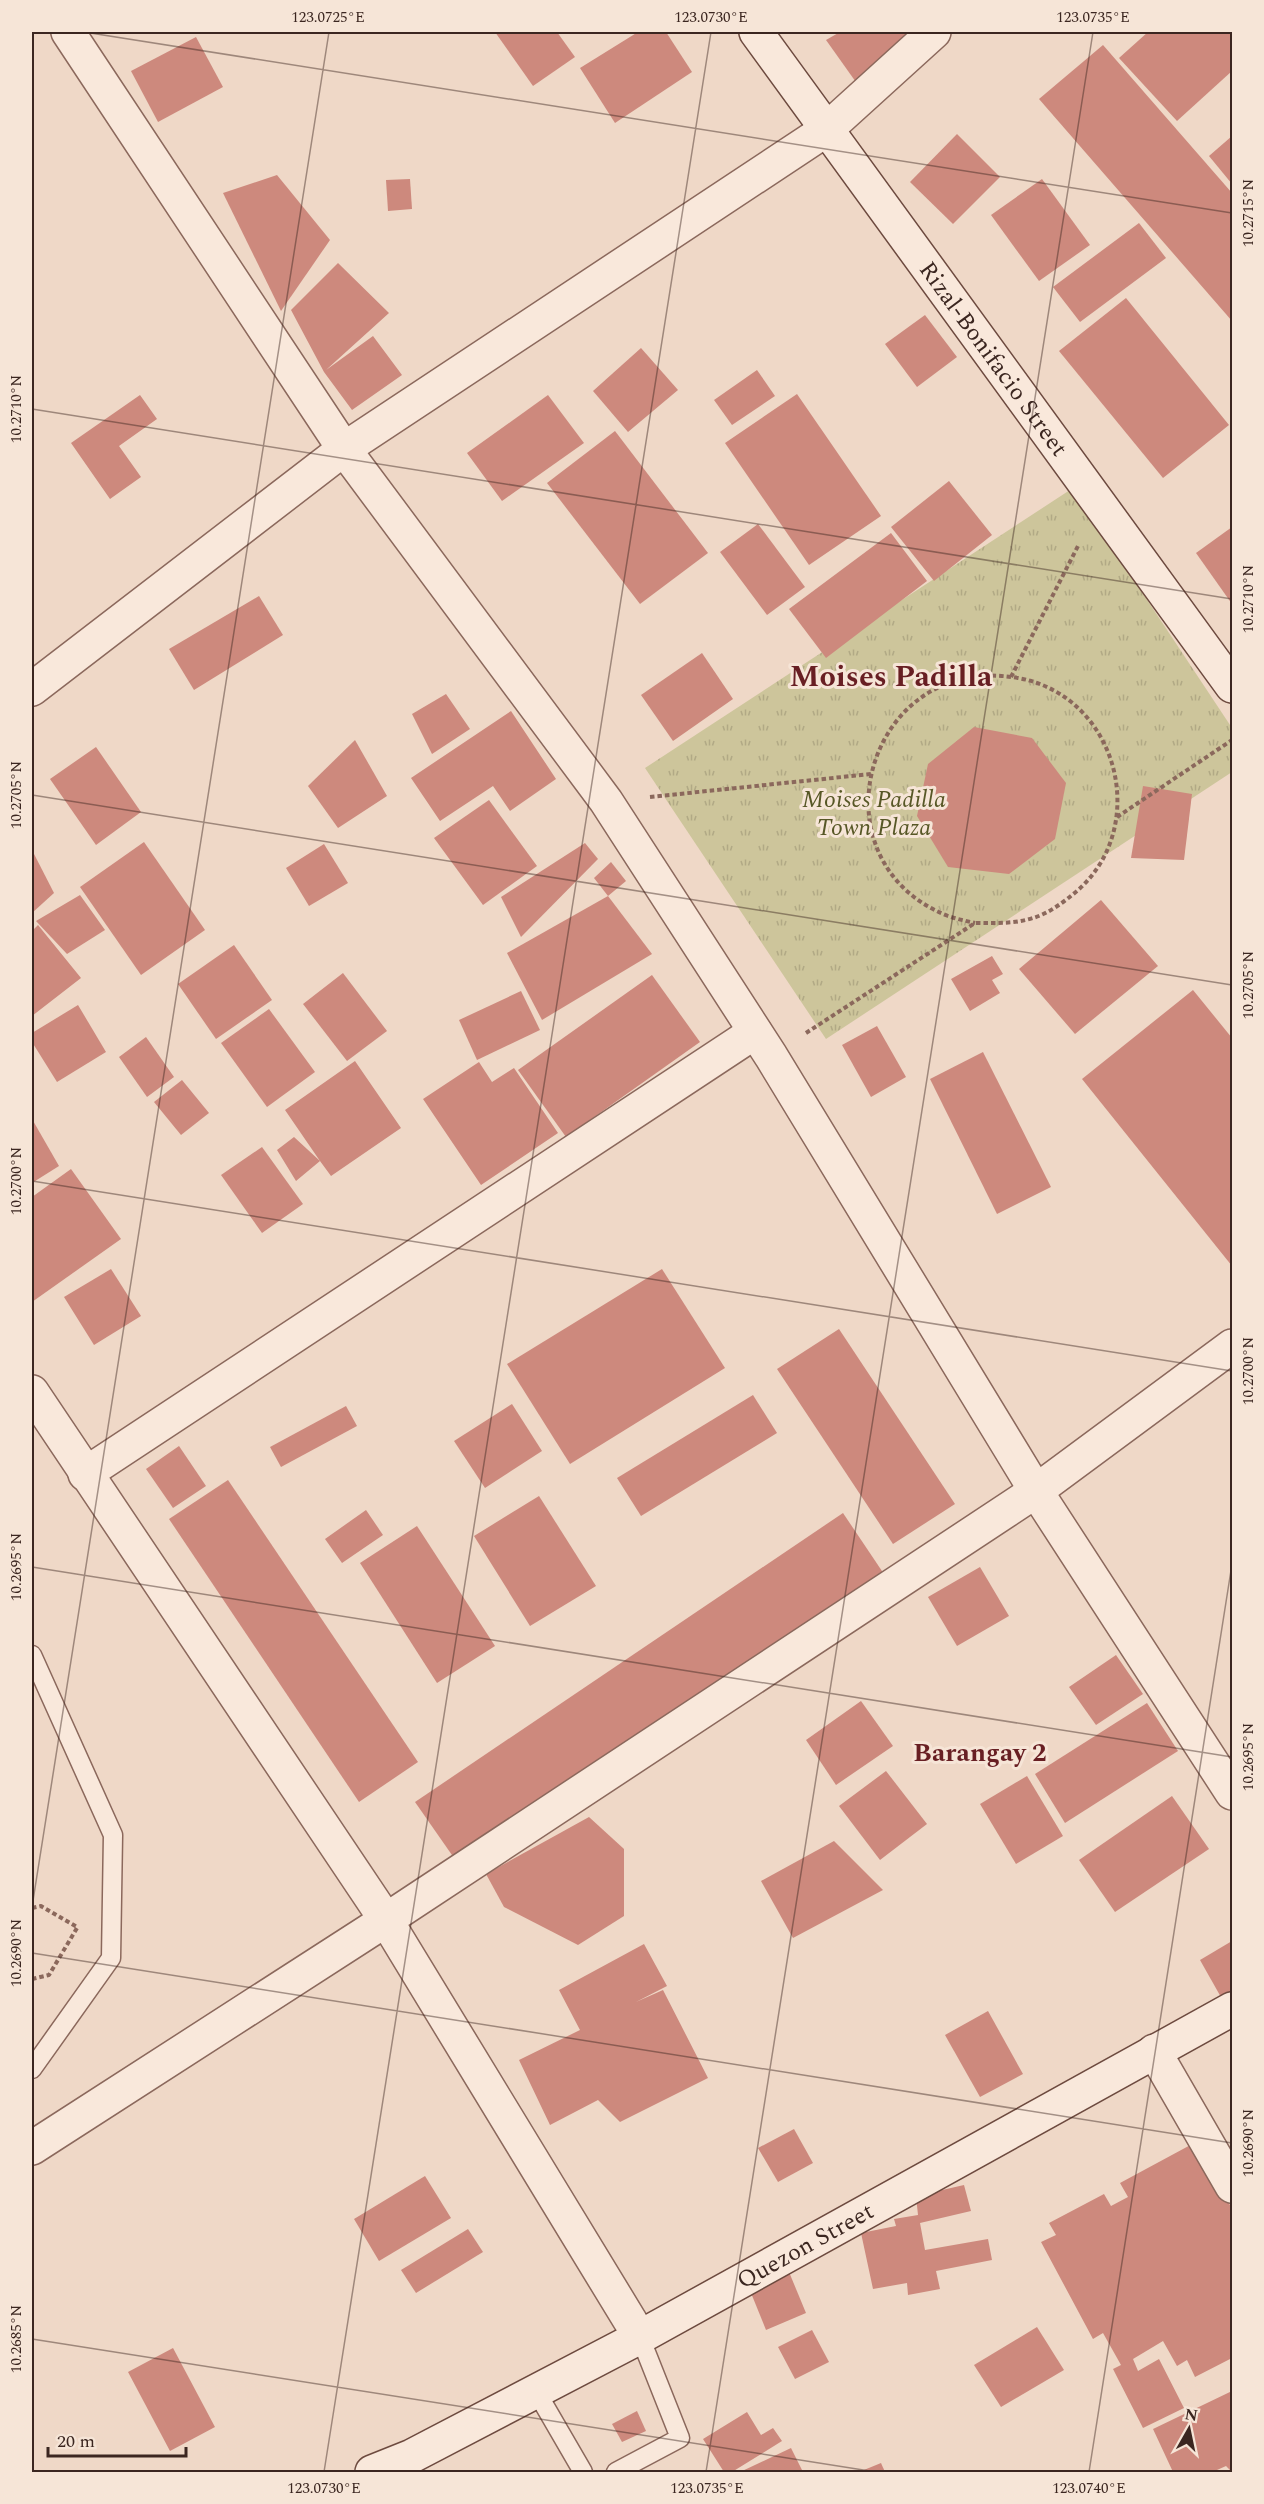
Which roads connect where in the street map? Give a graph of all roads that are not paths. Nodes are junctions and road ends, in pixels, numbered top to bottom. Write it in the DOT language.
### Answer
graph roads {
  1 [pos="68,32"];
  2 [pos="756,32"];
  3 [pos="934,32"];
  4 [pos="826,130"];
  5 [pos="344,449"];
  6 [pos="1233,686"];
  7 [pos="32,689"];
  8 [pos="763,1044"];
  9 [pos="1233,1346"];
  10 [pos="32,1392"];
  11 [pos="85,1474"];
  12 [pos="1036,1491"];
  13 [pos="32,1654"];
  14 [pos="1233,1793"];
  15 [pos="386,1920"];
  16 [pos="1233,2009"];
  17 [pos="1154,2051"];
  18 [pos="32,2069"];
  19 [pos="32,2148"];
  20 [pos="1233,2186"];
  21 [pos="640,2337"];
  22 [pos="536,2391"];
  23 [pos="416,2464"];
  24 [pos="372,2472"];
  25 [pos="583,2472"];
  26 [pos="616,2472"];
  1 -- 5 [label="street"];
  2 -- 4 [label="street, Rizal-Bonifacio Street"];
  3 -- 4 [label="street"];
  4 -- 5 [label="street"];
  4 -- 6 [label="street, Rizal-Bonifacio Street"];
  5 -- 7 [label="street"];
  5 -- 8 [label="street"];
  8 -- 11 [label="street"];
  8 -- 12 [label="street"];
  9 -- 12 [label="street"];
  10 -- 11 [label="street"];
  11 -- 15 [label="street"];
  12 -- 14 [label="street"];
  12 -- 15 [label="street"];
  13 -- 18 [label="lane"];
  15 -- 19 [label="street"];
  15 -- 21 [label="street"];
  16 -- 17 [label="street, Quezon Street"];
  17 -- 20 [label="street"];
  17 -- 21 [label="street, Quezon Street"];
  21 -- 22 [label="street, Quezon Street"];
  21 -- 26 [label="lane"];
  22 -- 23 [label="street, Quezon Street"];
  22 -- 25 [label="lane"];
  23 -- 24 [label="street, Quezon Street"];
}
